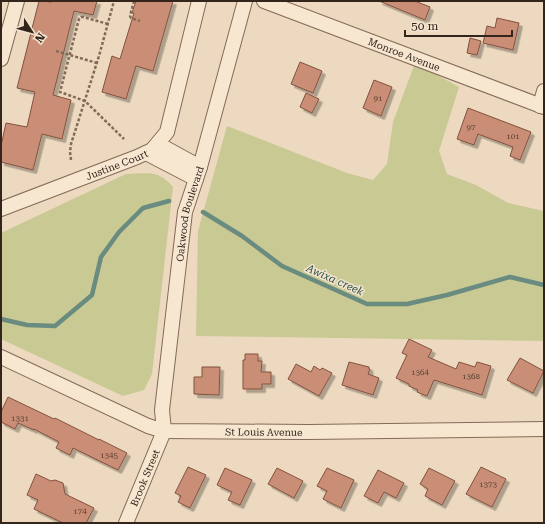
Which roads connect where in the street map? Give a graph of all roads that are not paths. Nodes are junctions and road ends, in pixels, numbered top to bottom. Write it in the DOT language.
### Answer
graph roads {
  1 [pos="17,1"];
  2 [pos="199,1"];
  3 [pos="245,1"];
  4 [pos="264,1"];
  5 [pos="1,59"];
  6 [pos="544,91"];
  7 [pos="542,107"];
  8 [pos="158,144"];
  9 [pos="146,153"];
  10 [pos="198,173"];
  11 [pos="1,209"];
  12 [pos="1,357"];
  13 [pos="544,430"];
  14 [pos="164,432"];
  15 [pos="126,523"];
  1 -- 5 [label="street"];
  2 -- 8 [label="street, Justine Court"];
  3 -- 10 [label="street, Oakwood Boulevard"];
  4 -- 7 [label="street, Monroe Avenue"];
  6 -- 7 [label="street"];
  8 -- 9 [label="street, Justine Court"];
  8 -- 10 [label="street"];
  9 -- 10 [label="street"];
  9 -- 11 [label="street, Justine Court"];
  10 -- 14 [label="street, Oakwood Boulevard"];
  12 -- 14 [label="street, St Louis Avenue"];
  13 -- 14 [label="street, St Louis Avenue"];
  14 -- 15 [label="street, Brook Street"];
}
